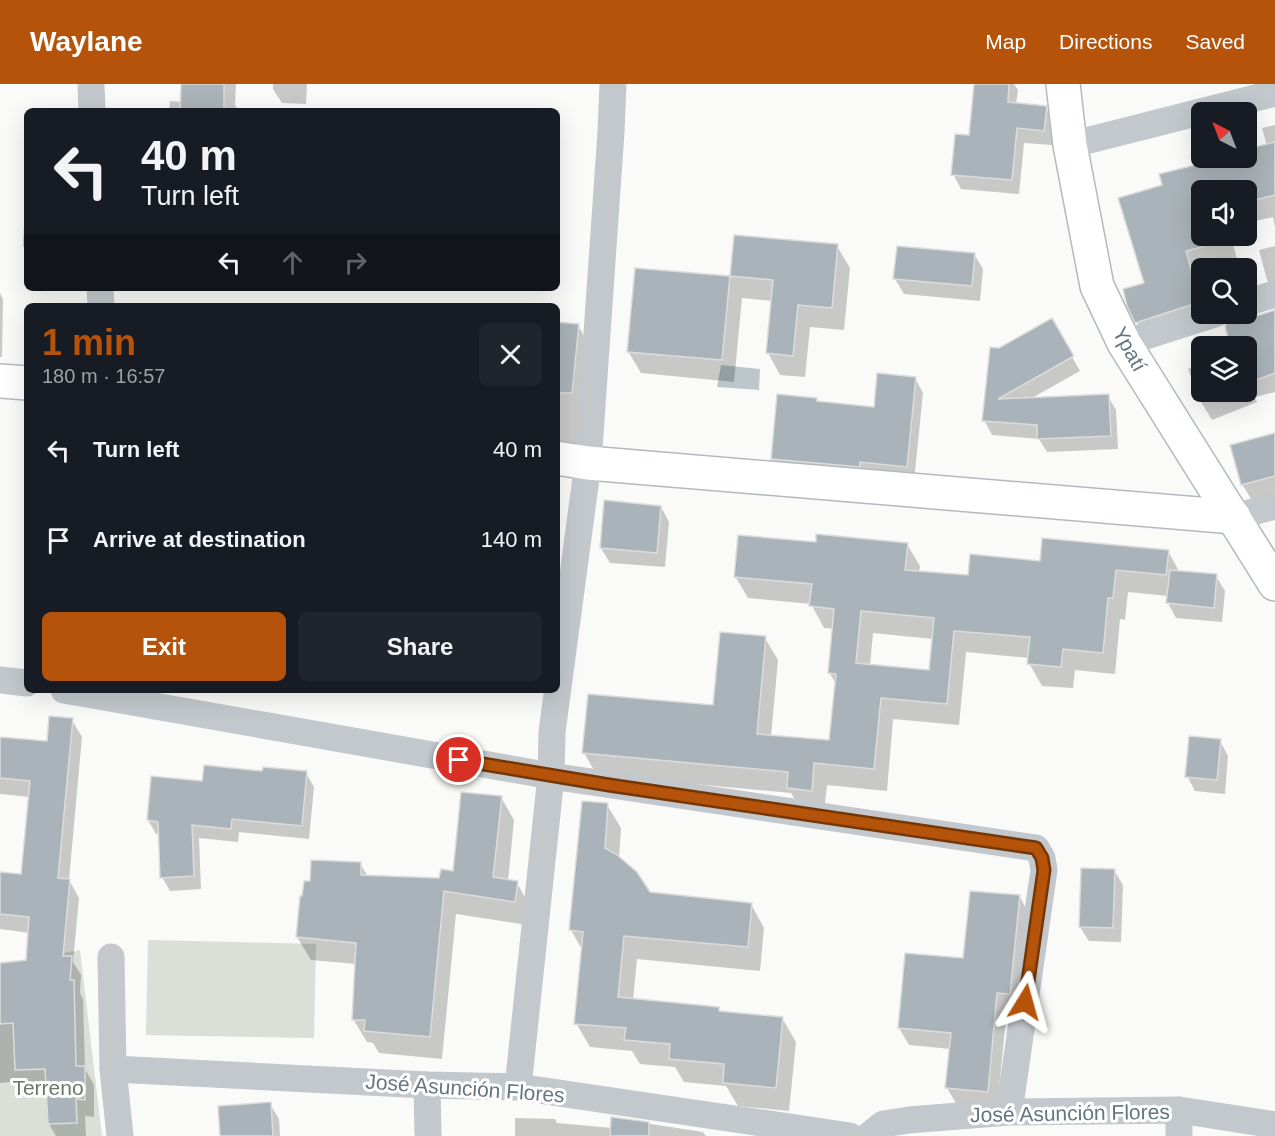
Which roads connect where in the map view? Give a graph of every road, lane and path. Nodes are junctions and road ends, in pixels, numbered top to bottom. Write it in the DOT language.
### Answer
graph roads {
  1 [pos="91,84"];
  2 [pos="613,84"];
  3 [pos="1063,84"];
  4 [pos="1275,93"];
  5 [pos="92,108"];
  6 [pos="1070,145"];
  7 [pos="1275,294"];
  8 [pos="1257,300"];
  9 [pos="1191,322"];
  10 [pos="1124,343"];
  11 [pos="0,381"];
  12 [pos="24,382"];
  13 [pos="572,460"];
  14 [pos="1275,506"];
  15 [pos="1234,517"];
  16 [pos="1275,584"];
  17 [pos="560,643"];
  18 [pos="0,680"];
  19 [pos="24,683"];
  20 [pos="86,693"];
  21 [pos="557,693"];
  22 [pos="551,776"];
  23 [pos="111,957"];
  24 [pos="113,1069"];
  25 [pos="427,1084"];
  26 [pos="518,1087"];
  27 [pos="1009,1112"];
  28 [pos="1179,1123"];
  29 [pos="1275,1125"];
  30 [pos="120,1136"];
  31 [pos="428,1136"];
  32 [pos="850,1136"];
  33 [pos="868,1136"];
  1 -- 5 [label="street"];
  2 -- 13 [label="street"];
  3 -- 6 [label="street, Ypatí"];
  4 -- 6 [label="street"];
  6 -- 10 [label="street, Ypatí"];
  7 -- 8 [label="street"];
  9 -- 10 [label="street"];
  10 -- 15 [label="street, Ypatí"];
  11 -- 12 [label="street"];
  13 -- 15 [label="street"];
  13 -- 17 [label="street"];
  14 -- 15 [label="street"];
  15 -- 16 [label="street, Ypatí"];
  18 -- 19 [label="street"];
  20 -- 22 [label="street"];
  21 -- 22 [label="street"];
  22 -- 26 [label="street"];
  22 -- 27 [label="street"];
  23 -- 24 [label="street"];
  24 -- 25 [label="street, José Asunción Flores"];
  24 -- 30 [label="street"];
  25 -- 26 [label="street, José Asunción Flores"];
  25 -- 31 [label="street"];
  26 -- 32 [label="street, José Asunción Flores"];
  27 -- 28 [label="street, José Asunción Flores"];
  27 -- 33 [label="street, José Asunción Flores"];
  28 -- 29 [label="street, José Asunción Flores"];
}
